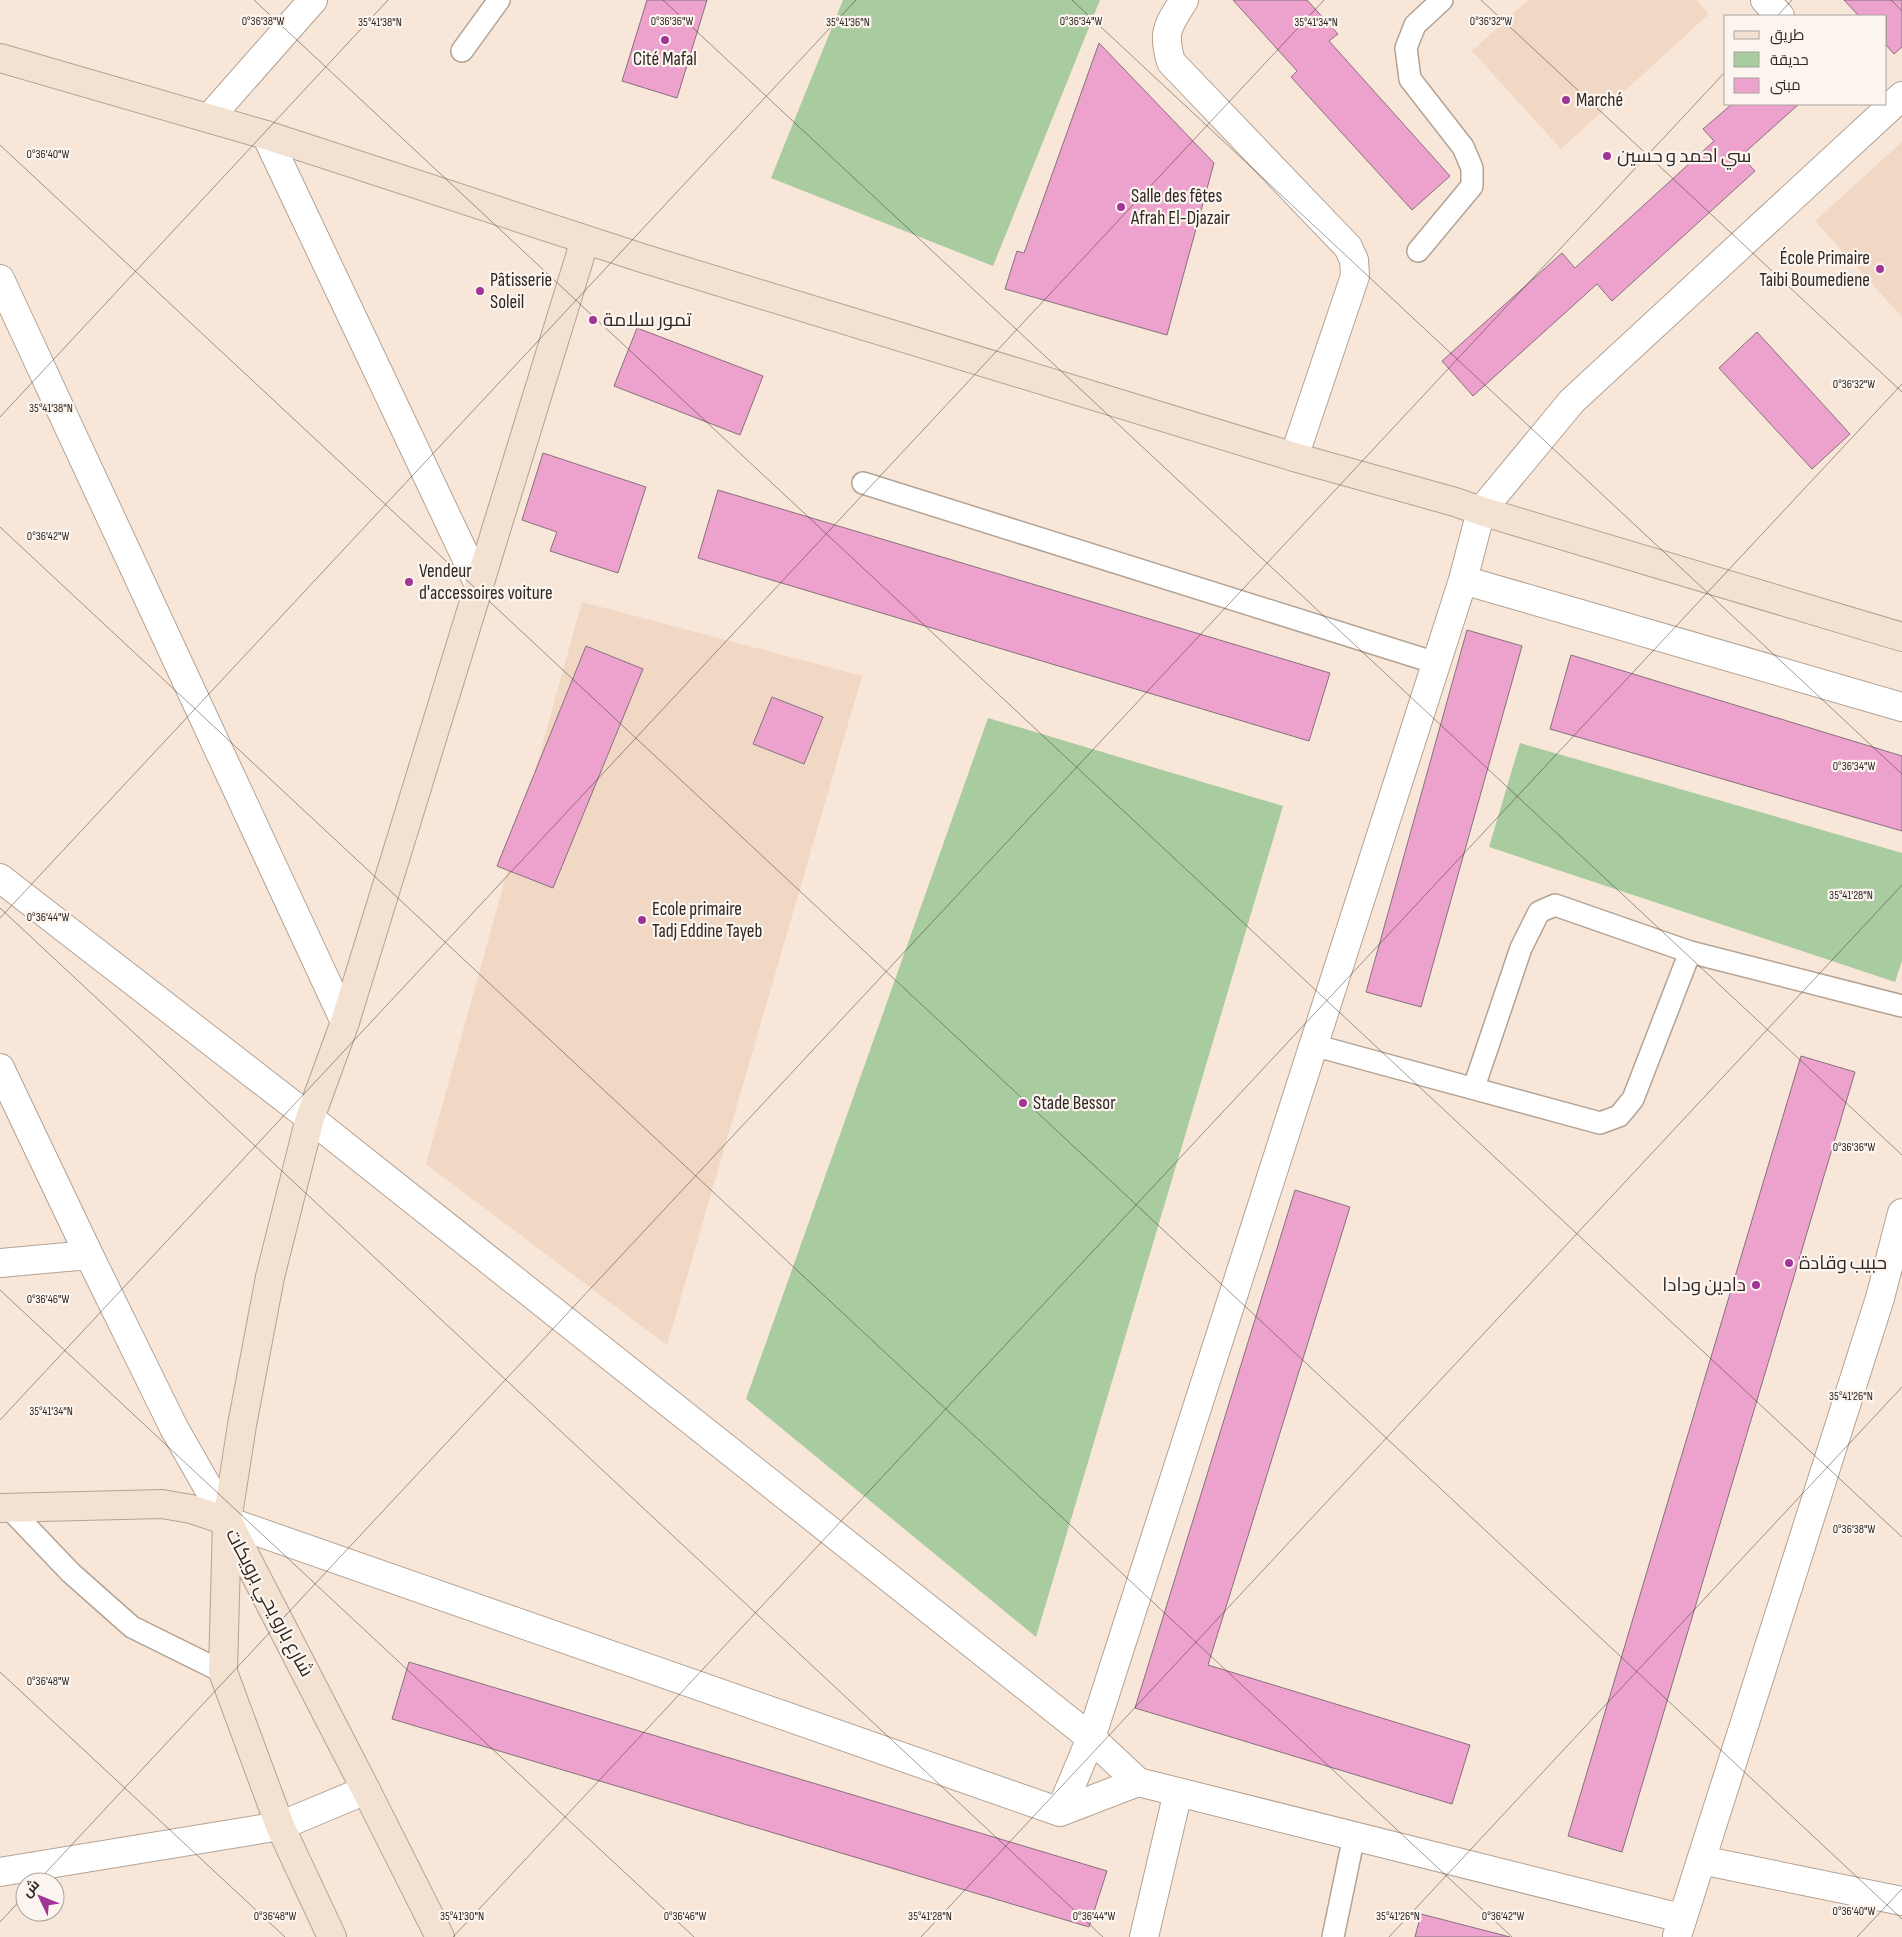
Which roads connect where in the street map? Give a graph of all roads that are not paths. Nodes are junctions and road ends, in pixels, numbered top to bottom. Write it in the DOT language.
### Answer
graph roads {
  1 [pos="313,0"];
  2 [pos="499,0"];
  3 [pos="1184,0"];
  4 [pos="1442,0"];
  5 [pos="1765,0"];
  6 [pos="1779,15"];
  7 [pos="462,51"];
  8 [pos="0,58"];
  9 [pos="1902,96"];
  10 [pos="1887,103"];
  11 [pos="1882,105"];
  12 [pos="1867,112"];
  13 [pos="210,118"];
  14 [pos="266,135"];
  15 [pos="585,240"];
  16 [pos="1418,251"];
  17 [pos="0,279"];
  18 [pos="1294,456"];
  19 [pos="863,483"];
  20 [pos="1481,511"];
  21 [pos="1463,580"];
  22 [pos="479,585"];
  23 [pos="1902,637"];
  24 [pos="1436,663"];
  25 [pos="1902,707"];
  26 [pos="0,878"];
  27 [pos="1690,952"];
  28 [pos="1902,1006"];
  29 [pos="345,1022"];
  30 [pos="1313,1045"];
  31 [pos="0,1068"];
  32 [pos="1474,1087"];
  33 [pos="310,1118"];
  34 [pos="1902,1213"];
  35 [pos="89,1255"];
  36 [pos="0,1263"];
  37 [pos="1891,1302"];
  38 [pos="4,1508"];
  39 [pos="227,1521"];
  40 [pos="223,1672"];
  41 [pos="1091,1738"];
  42 [pos="1138,1782"];
  43 [pos="366,1790"];
  44 [pos="1178,1792"];
  45 [pos="1060,1812"];
  46 [pos="280,1826"];
  47 [pos="1354,1836"];
  48 [pos="1701,1860"];
  49 [pos="0,1872"];
  50 [pos="1902,1901"];
  51 [pos="1679,1928"];
  52 [pos="332,1937"];
  53 [pos="440,1937"];
  54 [pos="1144,1937"];
  55 [pos="1333,1937"];
  1 -- 13 [label="street"];
  2 -- 7 [label="lane"];
  3 -- 18 [label="street"];
  4 -- 16 [label="lane"];
  5 -- 6 [label="street"];
  8 -- 13 [label="main road"];
  9 -- 10 [label="street"];
  11 -- 12 [label="street"];
  12 -- 20 [label="street"];
  13 -- 14 [label="main road"];
  14 -- 15 [label="main road"];
  14 -- 22 [label="street"];
  15 -- 18 [label="main road"];
  15 -- 22 [label="main road"];
  17 -- 29 [label="street"];
  18 -- 20 [label="main road"];
  19 -- 24 [label="lane"];
  20 -- 21 [label="street"];
  20 -- 23 [label="main road"];
  21 -- 24 [label="street"];
  21 -- 25 [label="street"];
  22 -- 29 [label="main road"];
  24 -- 30 [label="street"];
  26 -- 33 [label="street"];
  27 -- 28 [label="lane"];
  27 -- 32 [label="lane"];
  27 -- 32 [label="lane"];
  29 -- 33 [label="main road"];
  30 -- 32 [label="lane"];
  30 -- 41 [label="street"];
  31 -- 35 [label="street"];
  33 -- 39 [label="main road"];
  33 -- 41 [label="street"];
  34 -- 37 [label="street"];
  35 -- 36 [label="street"];
  35 -- 39 [label="street"];
  37 -- 48 [label="street"];
  38 -- 39 [label="main road"];
  38 -- 40 [label="lane"];
  39 -- 40 [label="main road, شارع بارو يحي برويكات"];
  39 -- 43 [label="main road, شارع بارو يحي برويكات"];
  39 -- 45 [label="street"];
  40 -- 46 [label="main road, شارع بارو يحي برويكات"];
  41 -- 42 [label="street"];
  41 -- 45 [label="street"];
  42 -- 44 [label="street"];
  42 -- 45 [label="street"];
  43 -- 46 [label="street"];
  43 -- 53 [label="main road, شارع بارو يحي برويكات"];
  44 -- 47 [label="street"];
  44 -- 54 [label="street"];
  46 -- 49 [label="street"];
  46 -- 52 [label="main road, شارع بارو يحي برويكات"];
  47 -- 51 [label="street"];
  47 -- 55 [label="lane"];
  48 -- 50 [label="street"];
  48 -- 51 [label="street"];
}
